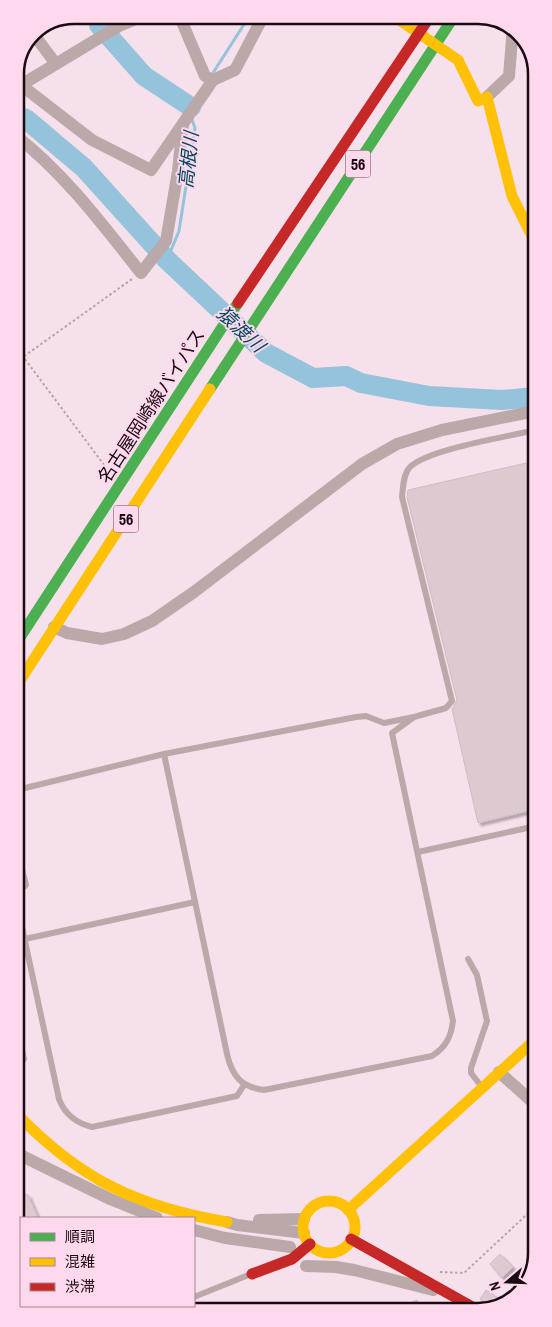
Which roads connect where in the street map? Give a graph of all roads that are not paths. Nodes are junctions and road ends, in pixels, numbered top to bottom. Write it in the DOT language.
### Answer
graph roads {
  1 [pos="124,24"];
  2 [pos="183,24"];
  3 [pos="259,24"];
  4 [pos="404,24"];
  5 [pos="426,24"];
  6 [pos="449,24"];
  7 [pos="419,35"];
  8 [pos="512,38"];
  9 [pos="38,40"];
  10 [pos="436,44"];
  11 [pos="56,64"];
  12 [pos="213,80"];
  13 [pos="24,83"];
  14 [pos="24,87"];
  15 [pos="487,97"];
  16 [pos="183,123"];
  17 [pos="24,143"];
  18 [pos="528,228"];
  19 [pos="528,412"];
  20 [pos="528,432"];
  21 [pos="24,624"];
  22 [pos="54,627"];
  23 [pos="24,674"];
  24 [pos="414,717"];
  25 [pos="164,754"];
  26 [pos="24,788"];
  27 [pos="528,828"];
  28 [pos="418,852"];
  29 [pos="195,902"];
  30 [pos="24,935"];
  31 [pos="25,939"];
  32 [pos="468,959"];
  33 [pos="528,1046"];
  34 [pos="499,1072"];
  35 [pos="244,1084"];
  36 [pos="482,1087"];
  37 [pos="528,1098"];
  38 [pos="24,1122"];
  39 [pos="24,1157"];
  40 [pos="348,1210"];
  41 [pos="155,1217"];
  42 [pos="304,1219"];
  43 [pos="227,1222"];
  44 [pos="195,1230"];
  45 [pos="307,1239"];
  46 [pos="351,1239"];
  47 [pos="290,1247"];
  48 [pos="306,1266"];
  49 [pos="252,1274"];
  50 [pos="195,1297"];
  51 [pos="452,1303"];
  52 [pos="466,1303"];
  1 -- 11 [label="street"];
  2 -- 12 [label="street"];
  3 -- 12 [label="street"];
  4 -- 7 [label="main road"];
  5 -- 7 [label="main road, 名古屋岡崎線バイパス / 56"];
  6 -- 10 [label="main road, 56"];
  7 -- 10 [label="main road"];
  7 -- 21 [label="main road, 名古屋岡崎線バイパス / 56"];
  8 -- 15 [label="street"];
  9 -- 11 [label="street"];
  10 -- 15 [label="main road"];
  10 -- 22 [label="main road, 56"];
  11 -- 13 [label="street"];
  12 -- 16 [label="street"];
  14 -- 16 [label="street"];
  15 -- 18 [label="main road"];
  16 -- 17 [label="street"];
  19 -- 22 [label="street"];
  20 -- 24 [label="lane"];
  22 -- 23 [label="main road, 56"];
  24 -- 25 [label="lane"];
  24 -- 28 [label="lane"];
  25 -- 26 [label="lane"];
  25 -- 29 [label="lane"];
  27 -- 28 [label="lane"];
  28 -- 35 [label="lane"];
  29 -- 31 [label="lane"];
  29 -- 35 [label="lane"];
  30 -- 31 [label="lane"];
  31 -- 35 [label="lane"];
  32 -- 36 [label="lane"];
  33 -- 34 [label="main road"];
  34 -- 36 [label="main road"];
  34 -- 37 [label="street"];
  36 -- 40 [label="main road"];
  38 -- 43 [label="main road"];
  39 -- 41 [label="street"];
  40 -- 42 [label="main road"];
  40 -- 46 [label="main road"];
  42 -- 43 [label="street"];
  42 -- 45 [label="main road"];
  43 -- 45 [label="street"];
  44 -- 47 [label="street"];
  45 -- 46 [label="main road"];
  45 -- 49 [label="main road"];
  46 -- 52 [label="main road"];
  48 -- 51 [label="street"];
  49 -- 50 [label="lane"];
}
